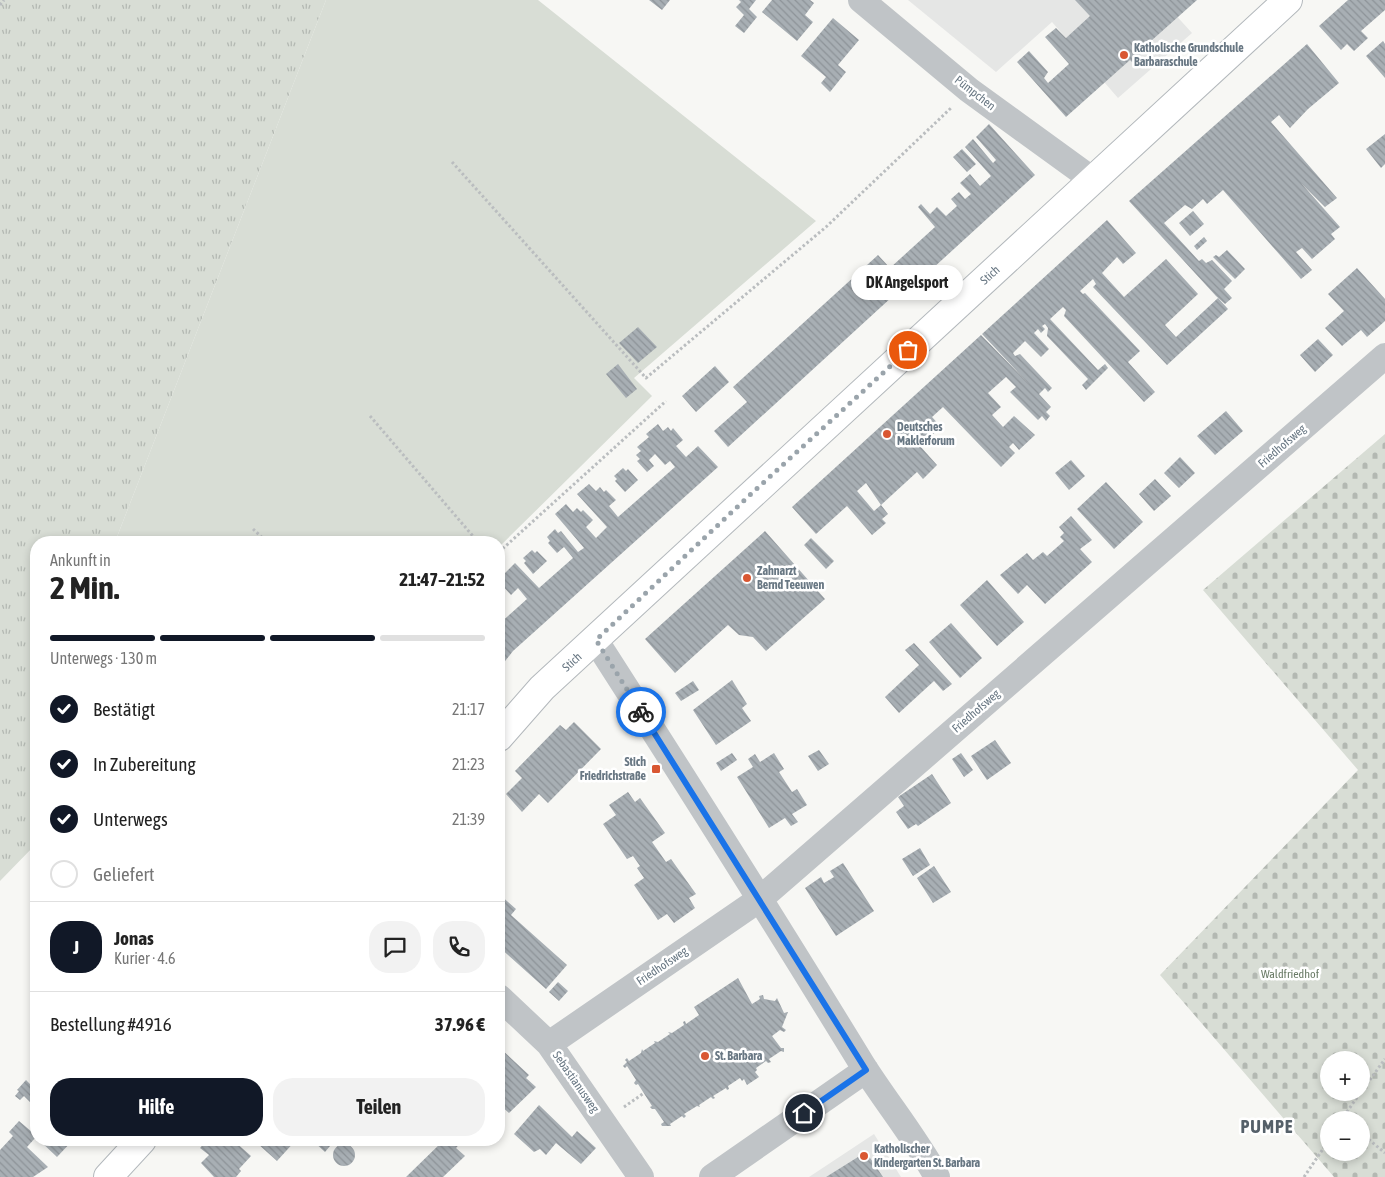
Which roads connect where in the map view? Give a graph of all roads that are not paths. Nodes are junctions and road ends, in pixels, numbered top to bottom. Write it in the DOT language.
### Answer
graph roads {
  1 [pos="861,0"];
  2 [pos="1288,0"];
  3 [pos="1093,180"];
  4 [pos="1385,356"];
  5 [pos="596,640"];
  6 [pos="505,730"];
  7 [pos="760,899"];
  8 [pos="505,1003"];
  9 [pos="549,1044"];
  10 [pos="866,1070"];
  11 [pos="136,1146"];
  12 [pos="108,1177"];
  13 [pos="641,1177"];
  14 [pos="712,1177"];
  15 [pos="937,1177"];
  1 -- 3 [label="street, Pümpchen"];
  2 -- 3 [label="main road, Stich"];
  3 -- 5 [label="main road, Stich"];
  4 -- 7 [label="street, Friedhofsweg"];
  5 -- 6 [label="main road, Stich"];
  5 -- 7 [label="street"];
  7 -- 9 [label="street, Friedhofsweg"];
  7 -- 10 [label="street"];
  8 -- 9 [label="street, Sebastianusweg"];
  9 -- 13 [label="street, Sebastianusweg"];
  10 -- 14 [label="street"];
  10 -- 15 [label="street"];
  11 -- 12 [label="main road"];
}
